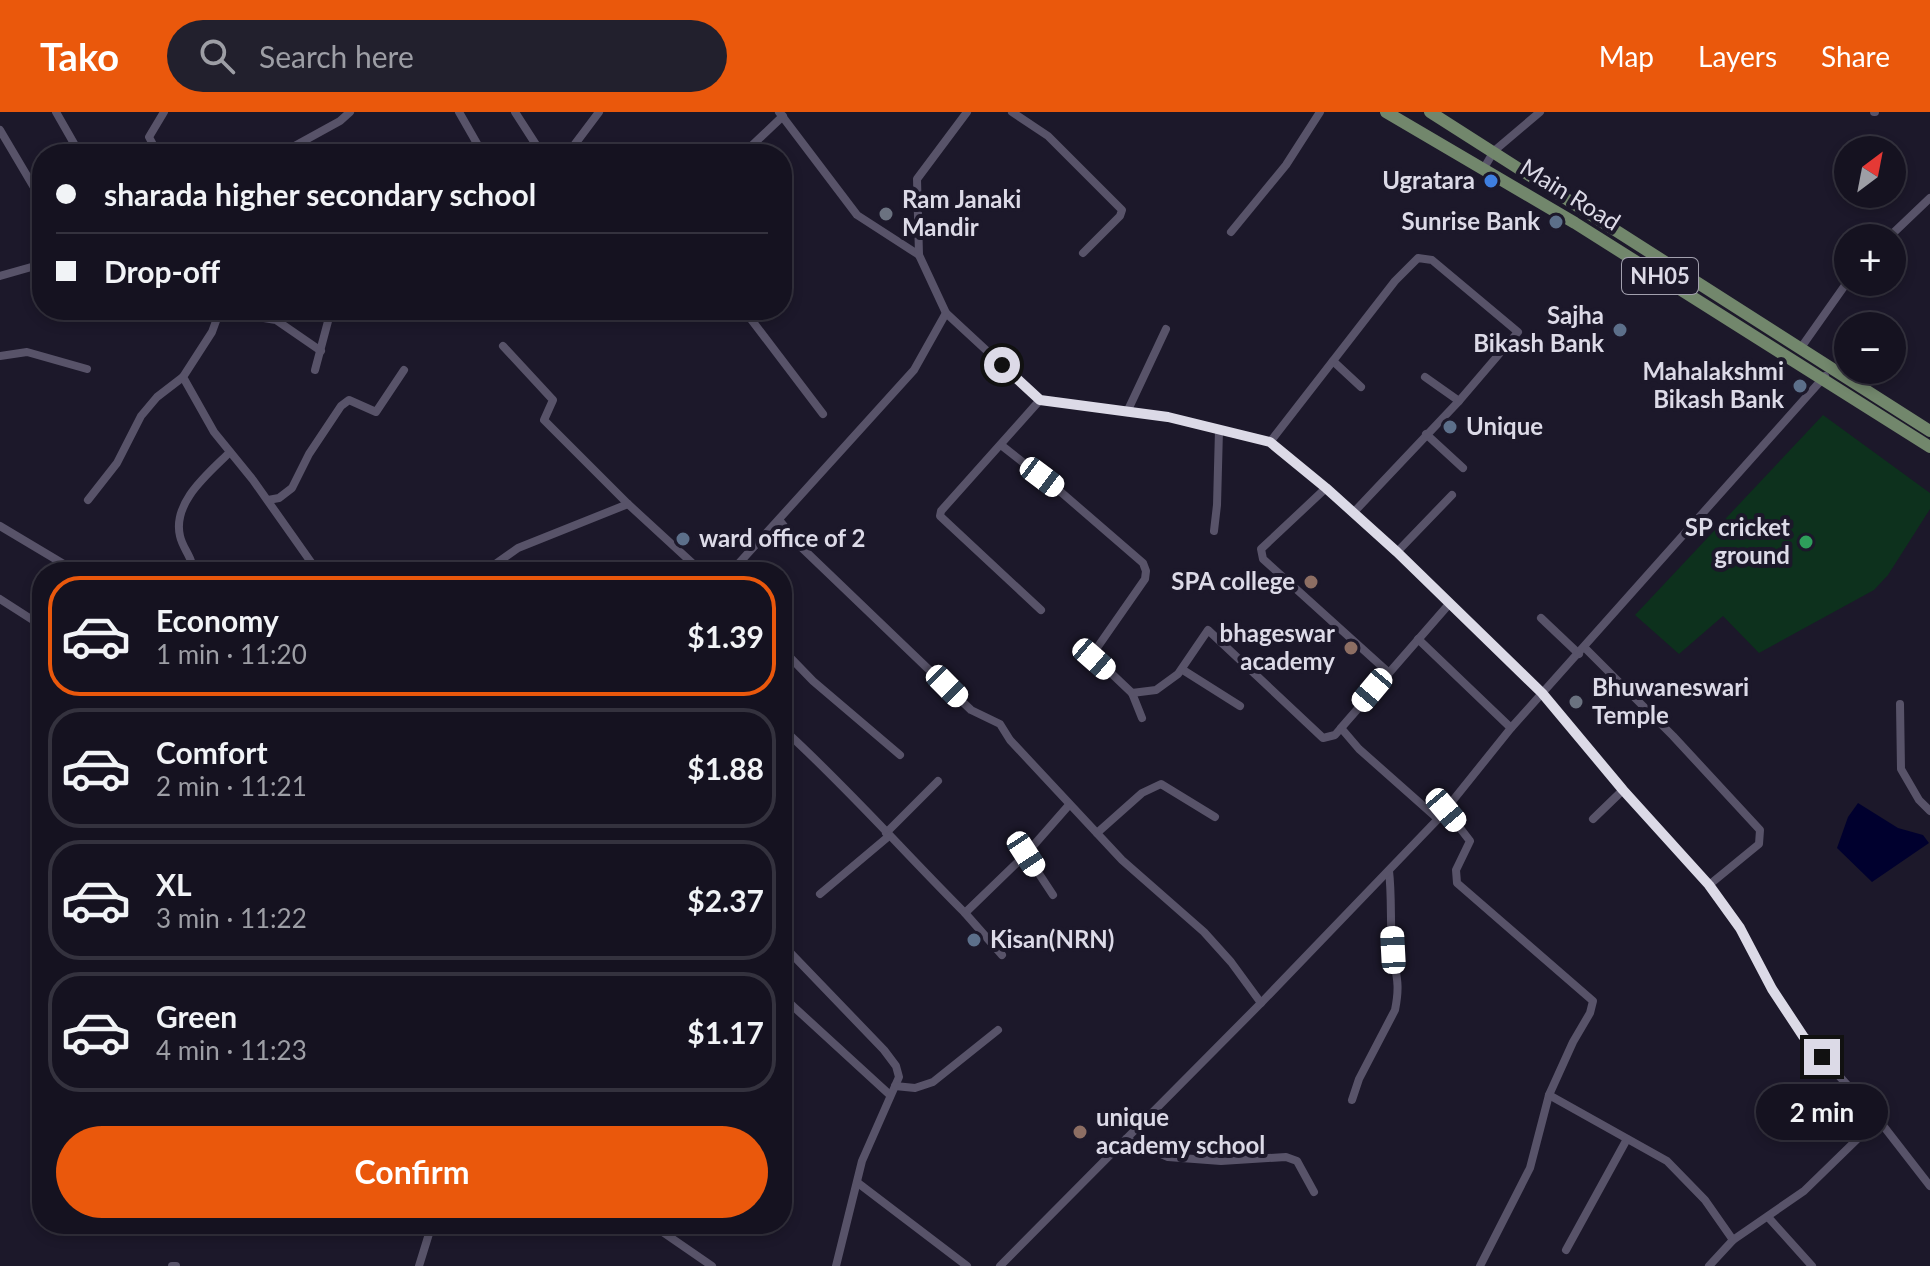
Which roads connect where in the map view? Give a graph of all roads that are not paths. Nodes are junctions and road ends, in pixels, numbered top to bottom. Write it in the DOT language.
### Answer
graph roads {
  1 [pos="56,112"];
  2 [pos="164,112"];
  3 [pos="334,112"];
  4 [pos="350,112"];
  5 [pos="459,112"];
  6 [pos="515,112"];
  7 [pos="599,112"];
  8 [pos="967,112"];
  9 [pos="1012,112"];
  10 [pos="1320,112"];
  11 [pos="1386,112"];
  12 [pos="1430,112"];
  13 [pos="1540,112"];
  14 [pos="781,114"];
  15 [pos="340,121"];
  16 [pos="0,130"];
  17 [pos="74,144"];
  18 [pos="153,144"];
  19 [pos="298,144"];
  20 [pos="477,144"];
  21 [pos="536,144"];
  22 [pos="575,144"];
  23 [pos="752,144"];
  24 [pos="1494,151"];
  25 [pos="1484,168"];
  26 [pos="32,184"];
  27 [pos="1930,198"];
  28 [pos="1903,224"];
  29 [pos="1231,232"];
  30 [pos="1644,249"];
  31 [pos="1083,253"];
  32 [pos="919,255"];
  33 [pos="1635,261"];
  34 [pos="32,267"];
  35 [pos="0,276"];
  36 [pos="1837,296"];
  37 [pos="946,313"];
  38 [pos="215,320"];
  39 [pos="276,320"];
  40 [pos="329,320"];
  41 [pos="752,320"];
  42 [pos="1166,329"];
  43 [pos="503,346"];
  44 [pos="1800,349"];
  45 [pos="321,351"];
  46 [pos="0,356"];
  47 [pos="1333,361"];
  48 [pos="87,369"];
  49 [pos="1831,369"];
  50 [pos="315,370"];
  51 [pos="404,370"];
  52 [pos="183,377"];
  53 [pos="1425,377"];
  54 [pos="1822,380"];
  55 [pos="1361,387"];
  56 [pos="1040,400"];
  57 [pos="1459,401"];
  58 [pos="1127,412"];
  59 [pos="823,414"];
  60 [pos="1219,430"];
  61 [pos="1930,431"];
  62 [pos="1426,434"];
  63 [pos="1270,442"];
  64 [pos="1001,445"];
  65 [pos="1930,447"];
  66 [pos="230,452"];
  67 [pos="1463,468"];
  68 [pos="1326,488"];
  69 [pos="1452,495"];
  70 [pos="88,500"];
  71 [pos="268,500"];
  72 [pos="628,504"];
  73 [pos="1354,512"];
  74 [pos="780,521"];
  75 [pos="0,526"];
  76 [pos="1214,531"];
  77 [pos="1397,552"];
  78 [pos="60,562"];
  79 [pos="192,562"];
  80 [pos="311,562"];
  81 [pos="498,562"];
  82 [pos="691,562"];
  83 [pos="741,562"];
  84 [pos="0,599"];
  85 [pos="1450,603"];
  86 [pos="1041,610"];
  87 [pos="1541,618"];
  88 [pos="32,620"];
  89 [pos="1202,622"];
  90 [pos="1208,630"];
  91 [pos="1418,639"];
  92 [pos="1582,651"];
  93 [pos="792,659"];
  94 [pos="1183,670"];
  95 [pos="1388,672"];
  96 [pos="1132,693"];
  97 [pos="1542,693"];
  98 [pos="1900,704"];
  99 [pos="1240,706"];
  100 [pos="1142,718"];
  101 [pos="1341,728"];
  102 [pos="1511,728"];
  103 [pos="792,737"];
  104 [pos="900,755"];
  105 [pos="938,781"];
  106 [pos="1623,790"];
  107 [pos="1069,805"];
  108 [pos="1446,810"];
  109 [pos="1930,811"];
  110 [pos="1215,817"];
  111 [pos="1438,819"];
  112 [pos="1593,819"];
  113 [pos="1097,833"];
  114 [pos="888,835"];
  115 [pos="1026,854"];
  116 [pos="1389,871"];
  117 [pos="1709,885"];
  118 [pos="820,894"];
  119 [pos="1053,895"];
  120 [pos="965,913"];
  121 [pos="792,954"];
  122 [pos="1002,955"];
  123 [pos="1261,1003"];
  124 [pos="792,1005"];
  125 [pos="998,1030"];
  126 [pos="895,1086"];
  127 [pos="890,1095"];
  128 [pos="1549,1095"];
  129 [pos="1352,1100"];
  130 [pos="1878,1119"];
  131 [pos="1126,1139"];
  132 [pos="1627,1139"];
  133 [pos="858,1183"];
  134 [pos="1930,1186"];
  135 [pos="1314,1192"];
  136 [pos="1768,1217"];
  137 [pos="429,1234"];
  138 [pos="666,1234"];
  139 [pos="1733,1240"];
  140 [pos="1566,1250"];
  141 [pos="419,1266"];
  142 [pos="712,1266"];
  143 [pos="836,1266"];
  144 [pos="967,1266"];
  145 [pos="1000,1266"];
  146 [pos="1480,1266"];
  147 [pos="1709,1266"];
  148 [pos="1812,1266"];
  1 -- 17 [label="street"];
  2 -- 18 [label="street"];
  3 -- 15 [label="street"];
  4 -- 15 [label="street"];
  5 -- 20 [label="street"];
  6 -- 21 [label="street"];
  7 -- 22 [label="street"];
  8 -- 32 [label="street"];
  9 -- 31 [label="street"];
  10 -- 29 [label="street"];
  11 -- 25 [label="main road, Main Road / NH05"];
  12 -- 24 [label="main road, Main Road / NH05"];
  13 -- 24 [label="street"];
  14 -- 23 [label="street"];
  14 -- 32 [label="street"];
  15 -- 19 [label="street"];
  16 -- 26 [label="street"];
  24 -- 25 [label="street"];
  24 -- 30 [label="main road, Main Road / NH05"];
  25 -- 33 [label="main road, Main Road / NH05"];
  27 -- 28 [label="street"];
  30 -- 33 [label="main road"];
  30 -- 44 [label="main road, Main Road / NH05"];
  32 -- 37 [label="street"];
  33 -- 54 [label="main road, Main Road / NH05"];
  34 -- 35 [label="street"];
  36 -- 44 [label="street"];
  37 -- 56 [label="street"];
  37 -- 74 [label="street"];
  38 -- 52 [label="street"];
  39 -- 45 [label="street"];
  40 -- 45 [label="street"];
  41 -- 59 [label="street"];
  42 -- 58 [label="street"];
  43 -- 72 [label="street"];
  44 -- 49 [label="main road, Main Road / NH05"];
  45 -- 50 [label="street"];
  46 -- 48 [label="street"];
  47 -- 55 [label="street"];
  47 -- 57 [label="street"];
  47 -- 63 [label="street"];
  49 -- 54 [label="street"];
  49 -- 61 [label="main road, Main Road / NH05"];
  51 -- 71 [label="street"];
  52 -- 66 [label="street"];
  52 -- 70 [label="street"];
  53 -- 57 [label="street"];
  54 -- 65 [label="main road, Main Road / NH05"];
  54 -- 92 [label="street"];
  56 -- 58 [label="street"];
  56 -- 64 [label="street"];
  57 -- 62 [label="street"];
  58 -- 60 [label="street"];
  60 -- 63 [label="street"];
  60 -- 76 [label="street"];
  62 -- 67 [label="street"];
  62 -- 73 [label="street"];
  63 -- 68 [label="street"];
  64 -- 86 [label="street"];
  64 -- 96 [label="street"];
  66 -- 71 [label="street"];
  66 -- 79 [label="street"];
  68 -- 73 [label="street"];
  68 -- 95 [label="street"];
  69 -- 77 [label="street"];
  71 -- 80 [label="street"];
  72 -- 81 [label="street"];
  72 -- 82 [label="street"];
  73 -- 77 [label="street"];
  74 -- 83 [label="street"];
  74 -- 107 [label="street"];
  75 -- 78 [label="street"];
  77 -- 85 [label="street"];
  84 -- 88 [label="street"];
  85 -- 91 [label="street"];
  85 -- 97 [label="street"];
  87 -- 92 [label="street"];
  89 -- 90 [label="street"];
  90 -- 94 [label="street"];
  90 -- 101 [label="street"];
  91 -- 95 [label="street"];
  91 -- 102 [label="street"];
  92 -- 97 [label="street"];
  92 -- 117 [label="street"];
  93 -- 104 [label="street"];
  94 -- 96 [label="street"];
  94 -- 99 [label="street"];
  95 -- 101 [label="street"];
  96 -- 100 [label="street"];
  97 -- 102 [label="street"];
  97 -- 106 [label="street"];
  98 -- 109 [label="street"];
  101 -- 111 [label="street"];
  102 -- 108 [label="street"];
  103 -- 114 [label="street"];
  105 -- 114 [label="street"];
  106 -- 112 [label="street"];
  106 -- 117 [label="street"];
  107 -- 113 [label="street"];
  107 -- 115 [label="street"];
  108 -- 111 [label="street"];
  108 -- 128 [label="street"];
  110 -- 113 [label="street"];
  111 -- 116 [label="street"];
  113 -- 123 [label="street"];
  114 -- 118 [label="street"];
  114 -- 120 [label="street"];
  115 -- 119 [label="street"];
  115 -- 120 [label="street"];
  116 -- 123 [label="street"];
  116 -- 129 [label="street"];
  117 -- 130 [label="street"];
  120 -- 122 [label="street"];
  121 -- 126 [label="street"];
  123 -- 131 [label="street"];
  124 -- 127 [label="street"];
  125 -- 126 [label="street"];
  126 -- 127 [label="street"];
  127 -- 133 [label="street"];
  128 -- 132 [label="street"];
  128 -- 146 [label="street"];
  130 -- 134 [label="street"];
  130 -- 136 [label="street"];
  131 -- 135 [label="street"];
  131 -- 145 [label="street"];
  132 -- 139 [label="street"];
  132 -- 140 [label="street"];
  133 -- 143 [label="street"];
  133 -- 144 [label="street"];
  136 -- 139 [label="street"];
  136 -- 148 [label="street"];
  137 -- 141 [label="street"];
  138 -- 142 [label="street"];
  139 -- 147 [label="street"];
}
